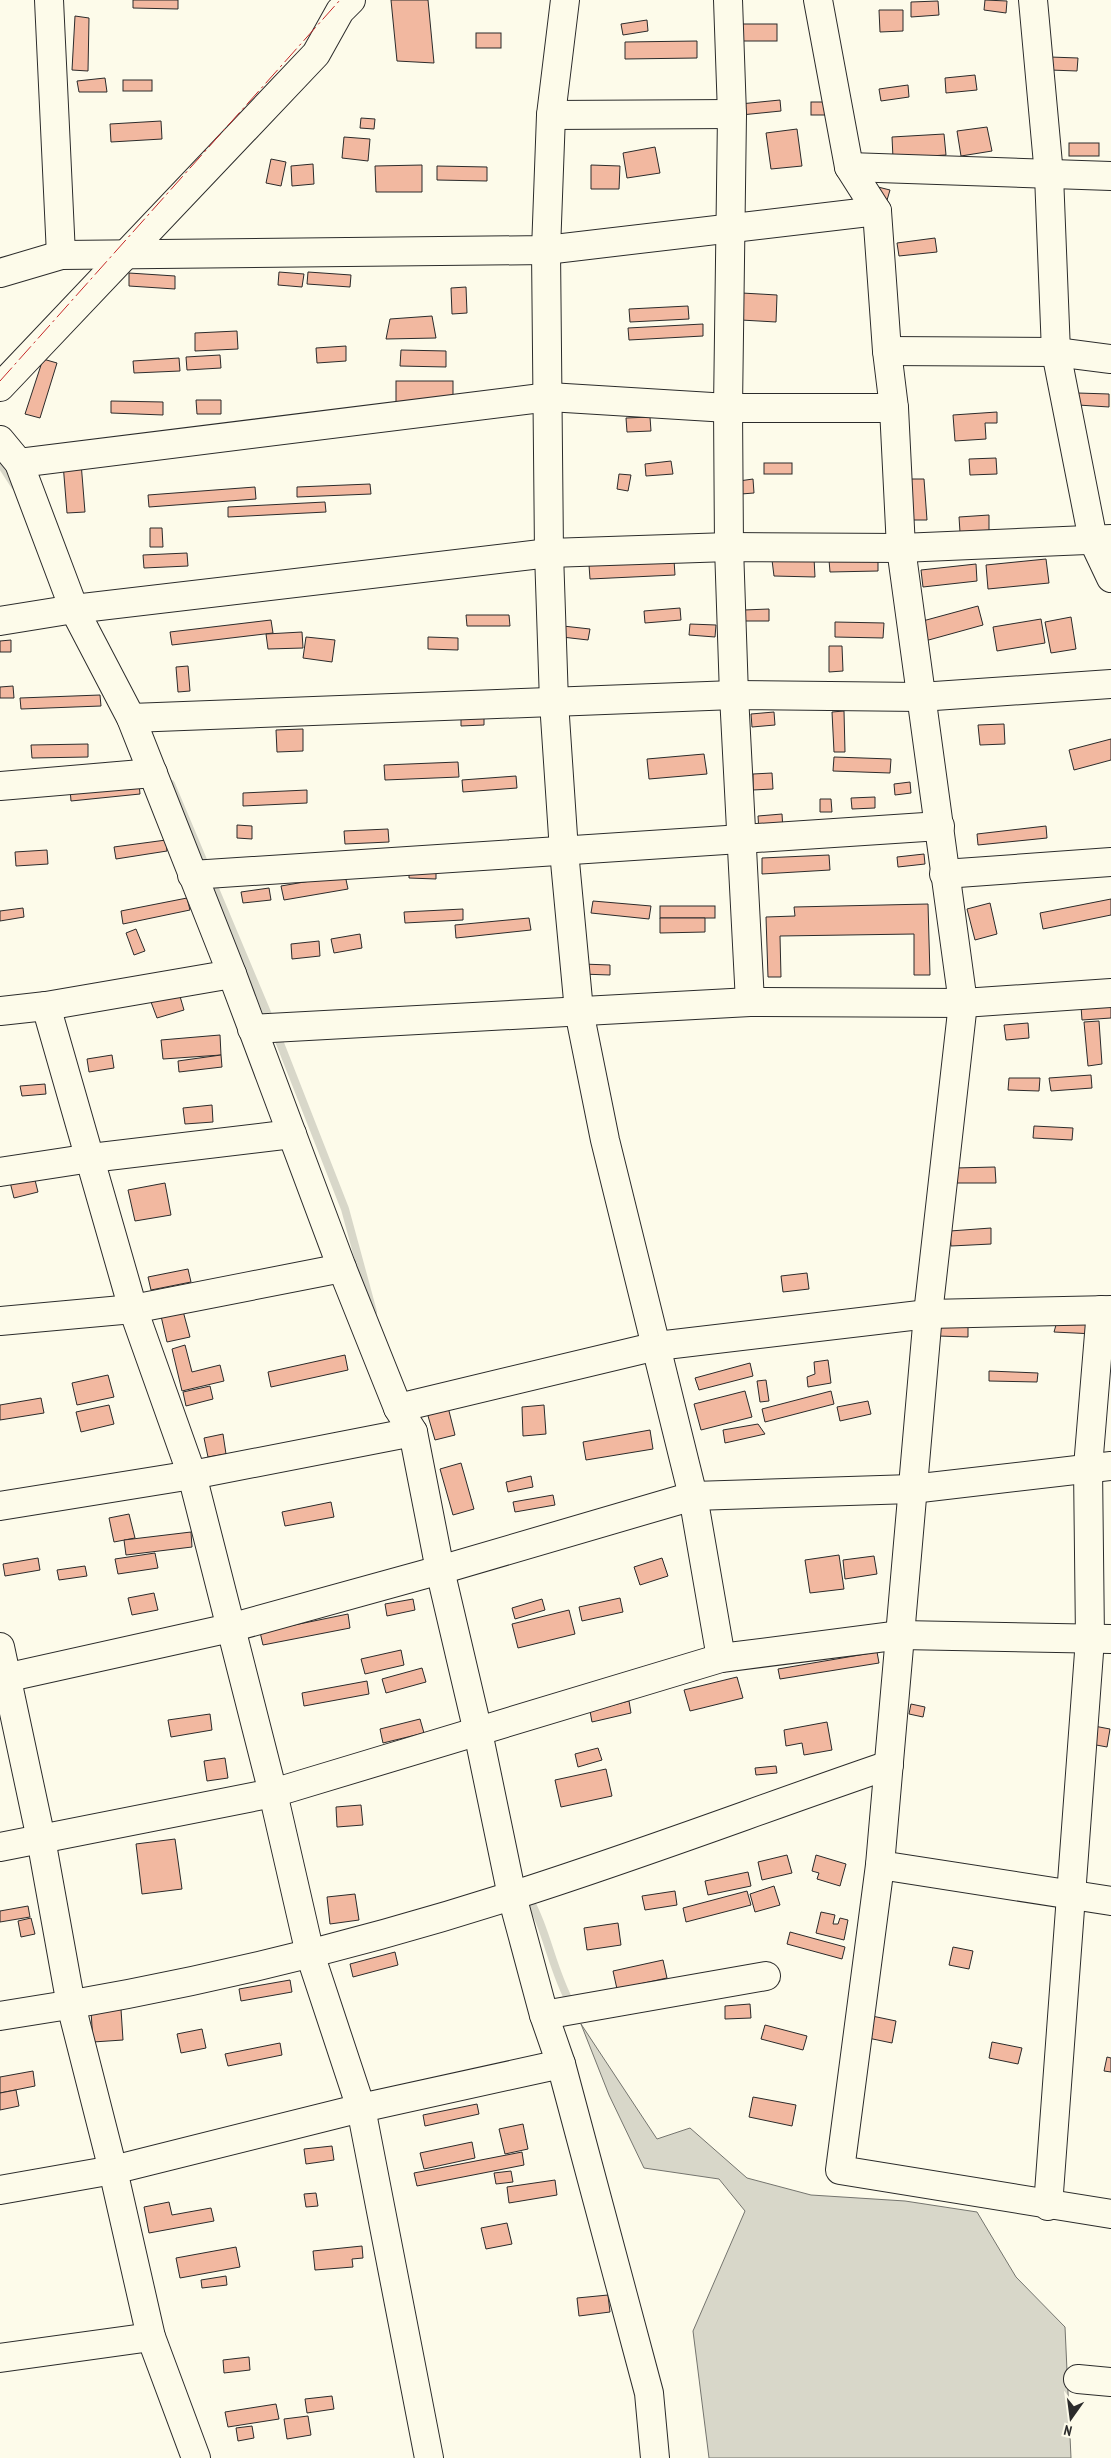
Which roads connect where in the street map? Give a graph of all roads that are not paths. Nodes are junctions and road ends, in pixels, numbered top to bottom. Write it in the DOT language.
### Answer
graph roads {
  1 [pos="49,0"];
  2 [pos="565,0"];
  3 [pos="728,0"];
  4 [pos="818,0"];
  5 [pos="1033,0"];
  6 [pos="342,2"];
  7 [pos="732,114"];
  8 [pos="551,115"];
  9 [pos="849,167"];
  10 [pos="1049,175"];
  11 [pos="1111,176"];
  12 [pos="877,211"];
  13 [pos="732,228"];
  14 [pos="546,250"];
  15 [pos="127,253"];
  16 [pos="61,255"];
  17 [pos="0,273"];
  18 [pos="887,351"];
  19 [pos="1056,352"];
  20 [pos="1111,359"];
  21 [pos="0,387"];
  22 [pos="549,398"];
  23 [pos="728,408"];
  24 [pos="894,408"];
  25 [pos="0,440"];
  26 [pos="19,462"];
  27 [pos="1102,540"];
  28 [pos="729,547"];
  29 [pos="901,548"];
  30 [pos="549,553"];
  31 [pos="1111,578"];
  32 [pos="74,609"];
  33 [pos="0,621"];
  34 [pos="1111,684"];
  35 [pos="734,695"];
  36 [pos="920,697"];
  37 [pos="554,702"];
  38 [pos="131,718"];
  39 [pos="153,773"];
  40 [pos="0,786"];
  41 [pos="940,826"];
  42 [pos="742,840"];
  43 [pos="564,851"];
  44 [pos="1111,862"];
  45 [pos="944,874"];
  46 [pos="192,875"];
  47 [pos="232,974"];
  48 [pos="1111,993"];
  49 [pos="750,1002"];
  50 [pos="963,1003"];
  51 [pos="46,1006"];
  52 [pos="0,1011"];
  53 [pos="579,1011"];
  54 [pos="252,1028"];
  55 [pos="292,1134"];
  56 [pos="91,1158"];
  57 [pos="0,1172"];
  58 [pos="342,1268"];
  59 [pos="133,1309"];
  60 [pos="1106,1310"];
  61 [pos="928,1314"];
  62 [pos="0,1321"];
  63 [pos="657,1346"];
  64 [pos="398,1408"];
  65 [pos="413,1432"];
  66 [pos="1099,1467"];
  67 [pos="192,1476"];
  68 [pos="912,1489"];
  69 [pos="692,1496"];
  70 [pos="0,1506"];
  71 [pos="440,1570"];
  72 [pos="230,1628"];
  73 [pos="901,1636"];
  74 [pos="1100,1639"];
  75 [pos="0,1647"];
  76 [pos="721,1658"];
  77 [pos="3,1679"];
  78 [pos="478,1732"];
  79 [pos="889,1765"];
  80 [pos="273,1793"];
  81 [pos="40,1839"];
  82 [pos="0,1847"];
  83 [pos="880,1865"];
  84 [pos="1071,1894"];
  85 [pos="512,1896"];
  86 [pos="1111,1901"];
  87 [pos="310,1954"];
  88 [pos="766,1976"];
  89 [pos="71,2005"];
  90 [pos="544,2015"];
  91 [pos="0,2016"];
  92 [pos="561,2064"];
  93 [pos="361,2108"];
  94 [pos="113,2170"];
  95 [pos="0,2190"];
  96 [pos="1048,2206"];
  97 [pos="1111,2214"];
  98 [pos="150,2337"];
  99 [pos="0,2358"];
  100 [pos="1078,2379"];
  101 [pos="1111,2382"];
  102 [pos="196,2458"];
  103 [pos="429,2458"];
  104 [pos="655,2458"];
  1 -- 16 [label="street"];
  2 -- 8 [label="street"];
  3 -- 7 [label="street"];
  4 -- 9 [label="street"];
  5 -- 10 [label="street"];
  6 -- 15 [label="street"];
  7 -- 8 [label="street"];
  7 -- 13 [label="street"];
  8 -- 14 [label="street"];
  9 -- 10 [label="street"];
  9 -- 12 [label="street"];
  10 -- 11 [label="street"];
  10 -- 19 [label="street"];
  12 -- 13 [label="street"];
  12 -- 18 [label="street"];
  13 -- 14 [label="street"];
  13 -- 23 [label="street"];
  14 -- 15 [label="street"];
  14 -- 22 [label="street"];
  15 -- 16 [label="street"];
  15 -- 21 [label="street"];
  16 -- 17 [label="street"];
  18 -- 19 [label="street"];
  18 -- 24 [label="street"];
  19 -- 20 [label="street"];
  19 -- 27 [label="street"];
  22 -- 23 [label="street"];
  22 -- 26 [label="street"];
  22 -- 30 [label="street"];
  23 -- 24 [label="street"];
  23 -- 28 [label="street"];
  24 -- 29 [label="street"];
  25 -- 26 [label="street"];
  26 -- 32 [label="street"];
  27 -- 29 [label="street"];
  27 -- 31 [label="street"];
  28 -- 29 [label="street"];
  28 -- 30 [label="street"];
  28 -- 35 [label="street"];
  29 -- 36 [label="street"];
  30 -- 32 [label="street"];
  30 -- 37 [label="street"];
  32 -- 33 [label="street"];
  32 -- 38 [label="street"];
  34 -- 36 [label="street"];
  35 -- 36 [label="street"];
  35 -- 37 [label="street"];
  35 -- 42 [label="street"];
  36 -- 41 [label="street"];
  37 -- 38 [label="street"];
  37 -- 43 [label="street"];
  38 -- 39 [label="street"];
  39 -- 40 [label="street"];
  39 -- 46 [label="street"];
  41 -- 42 [label="street"];
  41 -- 45 [label="street"];
  42 -- 43 [label="street"];
  42 -- 49 [label="street"];
  43 -- 46 [label="street"];
  43 -- 53 [label="street"];
  44 -- 45 [label="street"];
  45 -- 50 [label="street"];
  46 -- 47 [label="street"];
  47 -- 51 [label="street"];
  47 -- 54 [label="street"];
  48 -- 50 [label="street"];
  49 -- 50 [label="street"];
  49 -- 53 [label="street"];
  50 -- 61 [label="street"];
  51 -- 52 [label="street"];
  51 -- 56 [label="street"];
  53 -- 54 [label="street"];
  53 -- 63 [label="street"];
  54 -- 55 [label="street"];
  55 -- 56 [label="street"];
  55 -- 58 [label="street"];
  56 -- 57 [label="street"];
  56 -- 59 [label="street"];
  58 -- 59 [label="street"];
  58 -- 64 [label="street"];
  59 -- 62 [label="street"];
  59 -- 67 [label="street"];
  60 -- 61 [label="street"];
  60 -- 66 [label="street"];
  61 -- 63 [label="street"];
  61 -- 68 [label="street"];
  63 -- 64 [label="street"];
  63 -- 69 [label="street"];
  64 -- 65 [label="street"];
  65 -- 67 [label="street"];
  65 -- 71 [label="street"];
  66 -- 68 [label="street"];
  66 -- 74 [label="street"];
  67 -- 70 [label="street"];
  67 -- 72 [label="street"];
  68 -- 69 [label="street"];
  68 -- 73 [label="street"];
  69 -- 71 [label="street"];
  69 -- 76 [label="street"];
  71 -- 72 [label="street"];
  71 -- 78 [label="street"];
  72 -- 77 [label="street"];
  72 -- 80 [label="street"];
  73 -- 74 [label="street"];
  73 -- 76 [label="street"];
  73 -- 79 [label="street"];
  74 -- 84 [label="street"];
  75 -- 77 [label="street"];
  76 -- 78 [label="street"];
  77 -- 81 [label="street"];
  78 -- 80 [label="street"];
  78 -- 85 [label="street"];
  79 -- 83 [label="street"];
  79 -- 85 [label="street"];
  80 -- 81 [label="street"];
  80 -- 87 [label="street"];
  81 -- 82 [label="street"];
  81 -- 89 [label="street"];
  83 -- 84 [label="street"];
  83 -- 96 [label="street"];
  84 -- 86 [label="street"];
  84 -- 96 [label="street"];
  85 -- 87 [label="street"];
  85 -- 90 [label="street"];
  87 -- 89 [label="street"];
  87 -- 93 [label="street"];
  88 -- 90 [label="street"];
  89 -- 91 [label="street"];
  89 -- 94 [label="street"];
  90 -- 92 [label="street"];
  92 -- 93 [label="street"];
  92 -- 104 [label="street"];
  93 -- 94 [label="street"];
  93 -- 103 [label="street"];
  94 -- 95 [label="street"];
  94 -- 98 [label="street"];
  96 -- 97 [label="street"];
  98 -- 99 [label="street"];
  98 -- 102 [label="street"];
  100 -- 101 [label="street"];
}
